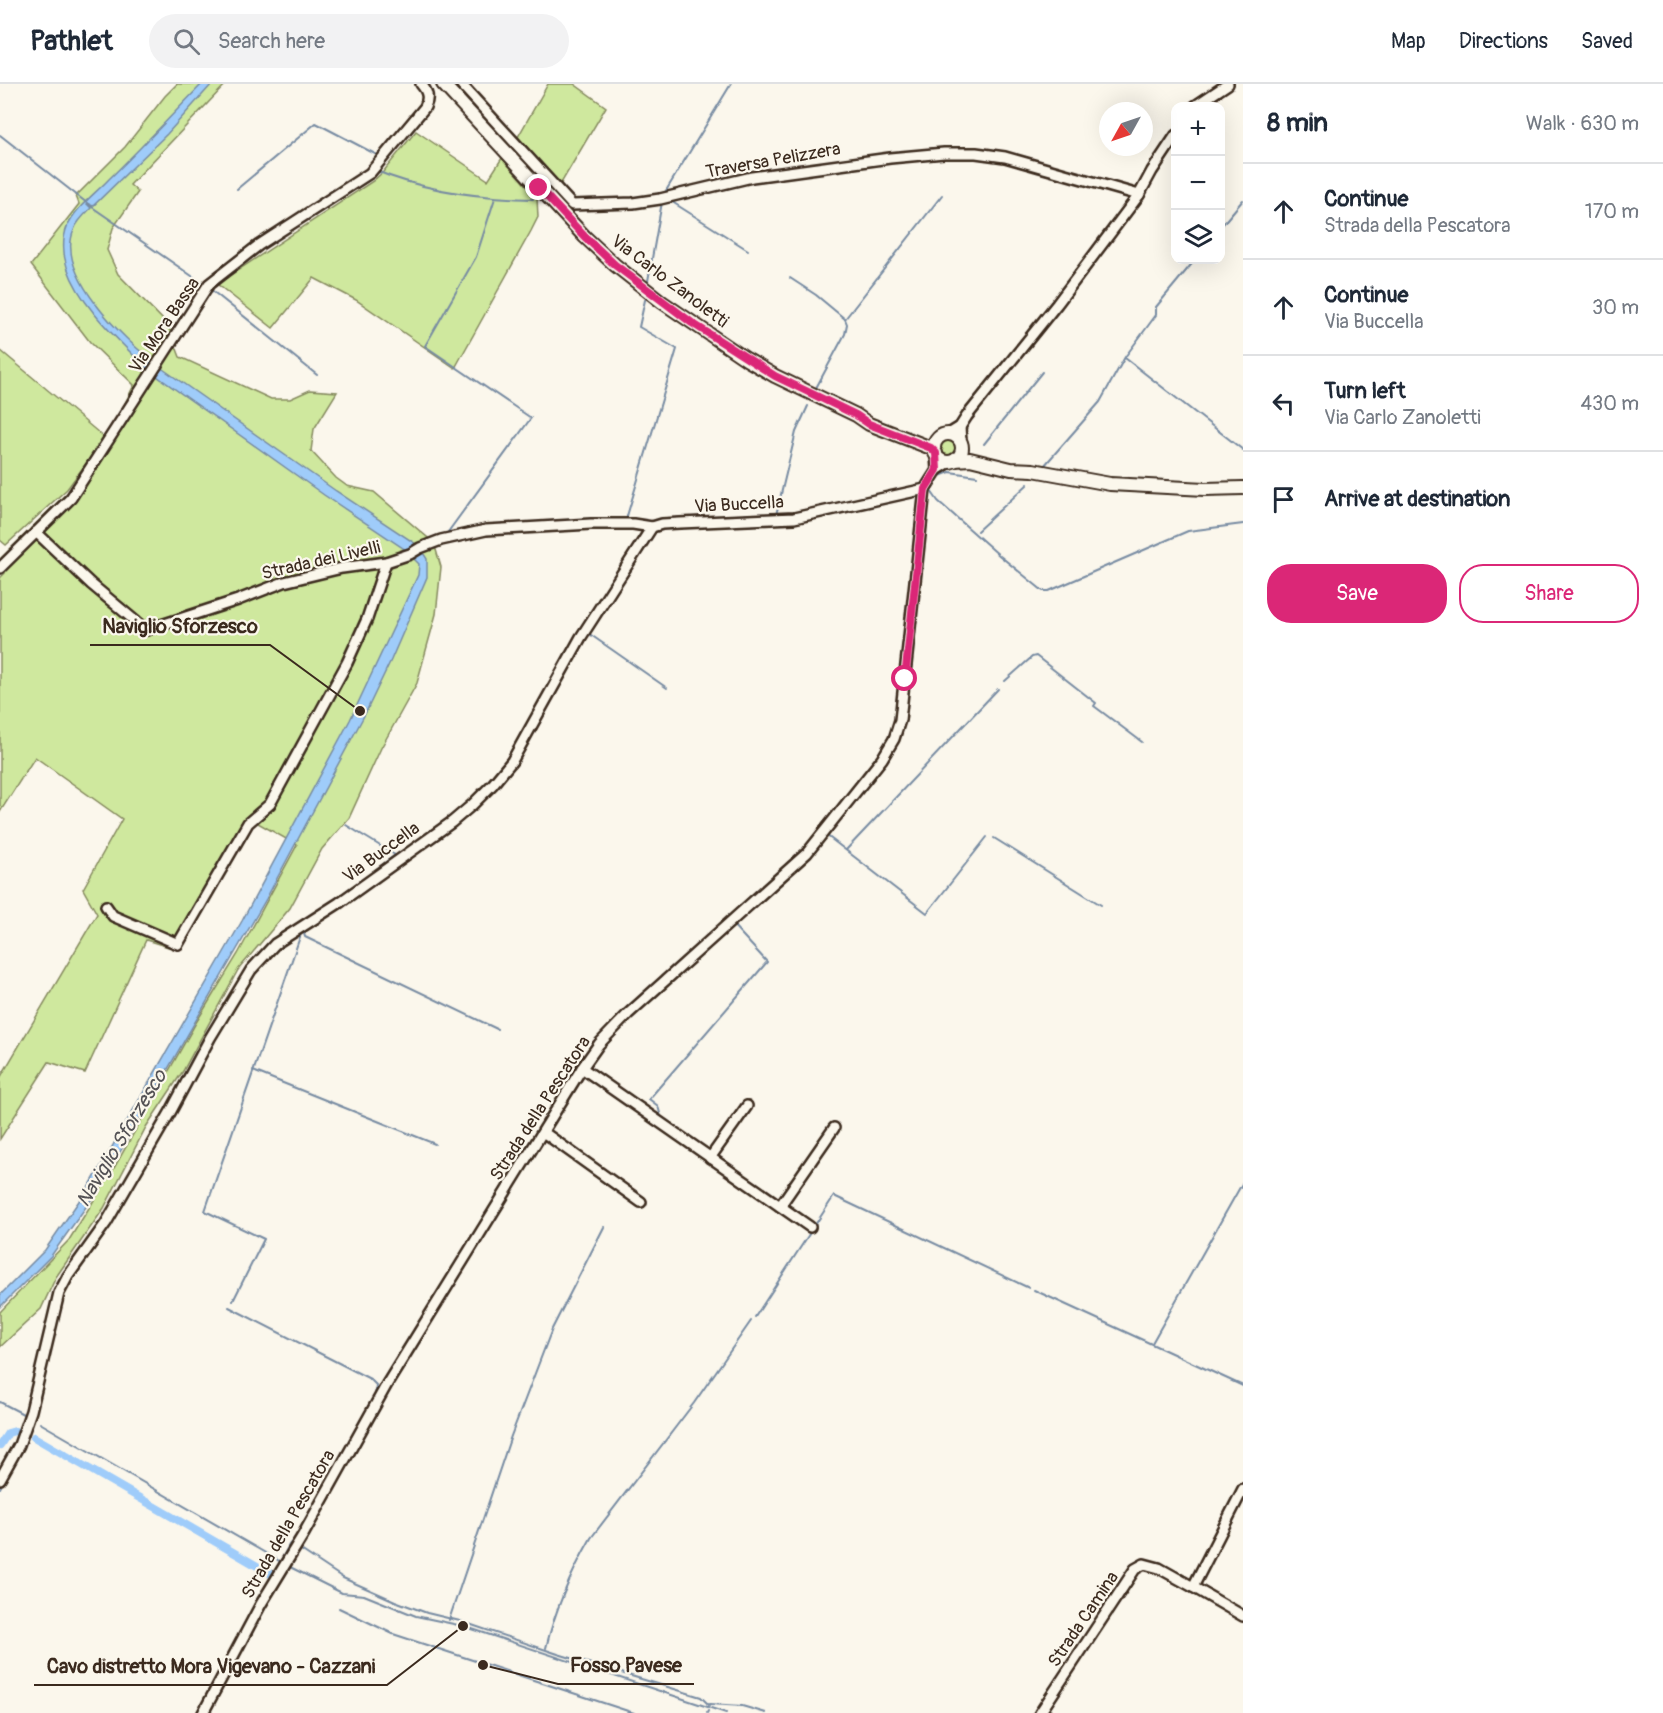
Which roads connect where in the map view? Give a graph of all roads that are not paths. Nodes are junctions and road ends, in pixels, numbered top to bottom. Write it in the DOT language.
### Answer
graph roads {
  1 [pos="421,84"];
  2 [pos="443,84"];
  3 [pos="461,84"];
  4 [pos="1223,85"];
  5 [pos="1201,102"];
  6 [pos="1171,142"];
  7 [pos="1139,195"];
  8 [pos="856,415"];
  9 [pos="960,427"];
  10 [pos="943,437"];
  11 [pos="961,444"];
  12 [pos="936,454"];
  13 [pos="952,461"];
  14 [pos="937,470"];
  15 [pos="1033,470"];
  16 [pos="1243,488"];
  17 [pos="925,489"];
  18 [pos="652,527"];
  19 [pos="36,532"];
  20 [pos="386,562"];
  21 [pos="0,568"];
  22 [pos="106,906"];
  23 [pos="582,1068"];
  24 [pos="747,1106"];
  25 [pos="834,1128"];
  26 [pos="543,1132"];
  27 [pos="710,1158"];
  28 [pos="641,1202"];
  29 [pos="780,1206"];
  30 [pos="810,1227"];
  31 [pos="0,1479"];
  32 [pos="1243,1489"];
  33 [pos="1193,1587"];
  34 [pos="1243,1616"];
  35 [pos="203,1713"];
  36 [pos="1040,1713"];
  1 -- 19 [label="street, Via Mora Bassa"];
  2 -- 8 [label="main road, Via Carlo Zanoletti"];
  3 -- 7 [label="street, Traversa Pelizzera"];
  4 -- 5 [label="street"];
  6 -- 7 [label="street"];
  7 -- 9 [label="street"];
  8 -- 10 [label="main road, Via Carlo Zanoletti"];
  8 -- 12 [label="main road, Via Carlo Zanoletti"];
  9 -- 10 [label="street"];
  9 -- 11 [label="street"];
  10 -- 11 [label="main road"];
  10 -- 12 [label="main road"];
  11 -- 13 [label="main road"];
  11 -- 15 [label="main road"];
  12 -- 13 [label="main road"];
  12 -- 14 [label="street"];
  13 -- 14 [label="street"];
  13 -- 15 [label="main road"];
  14 -- 17 [label="street"];
  15 -- 16 [label="main road"];
  17 -- 18 [label="street, Via Buccella"];
  17 -- 23 [label="street, Strada della Pescatora"];
  18 -- 20 [label="street, Strada dei Livelli"];
  18 -- 31 [label="street, Via Buccella"];
  19 -- 20 [label="street, Strada dei Livelli"];
  19 -- 21 [label="street, Via Mora Bassa"];
  20 -- 22 [label="street"];
  23 -- 26 [label="street, Strada della Pescatora"];
  23 -- 27 [label="street"];
  24 -- 27 [label="street"];
  25 -- 29 [label="street"];
  26 -- 28 [label="street"];
  26 -- 35 [label="street, Strada della Pescatora"];
  27 -- 29 [label="street"];
  29 -- 30 [label="street"];
  32 -- 33 [label="street"];
  33 -- 34 [label="street, Strada Camina"];
  33 -- 36 [label="street, Strada Camina"];
}
